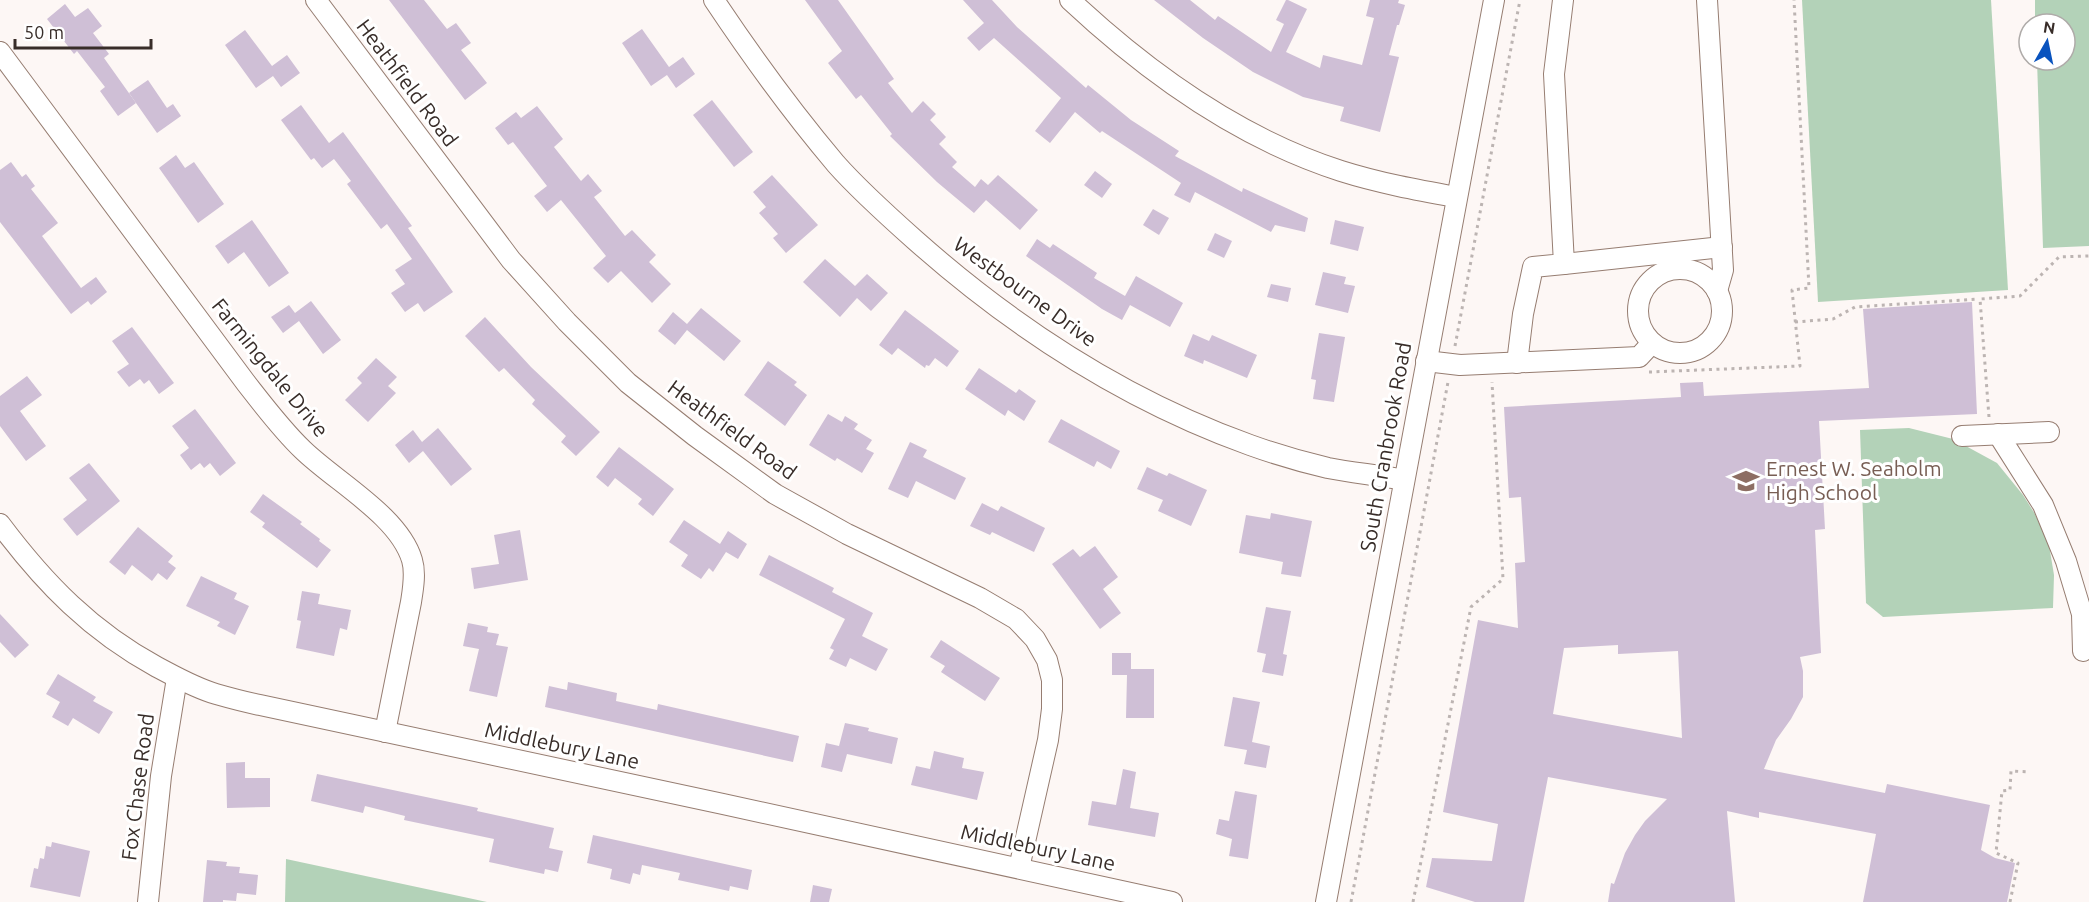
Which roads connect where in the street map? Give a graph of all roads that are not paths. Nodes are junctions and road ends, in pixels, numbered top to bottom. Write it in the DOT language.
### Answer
graph roads {
  1 [pos="316,0"];
  2 [pos="714,0"];
  3 [pos="1070,0"];
  4 [pos="1494,0"];
  5 [pos="1563,0"];
  6 [pos="1707,0"];
  7 [pos="0,52"];
  8 [pos="1456,197"];
  9 [pos="1722,247"];
  10 [pos="1564,264"];
  11 [pos="1717,291"];
  12 [pos="1652,344"];
  13 [pos="1426,361"];
  14 [pos="1517,363"];
  15 [pos="2049,432"];
  16 [pos="1998,434"];
  17 [pos="1962,436"];
  18 [pos="1404,480"];
  19 [pos="0,524"];
  20 [pos="2083,651"];
  21 [pos="177,678"];
  22 [pos="385,732"];
  23 [pos="1019,868"];
  24 [pos="148,902"];
  25 [pos="1172,902"];
  26 [pos="1326,902"];
  1 -- 23 [label="street, Heathfield Road"];
  2 -- 18 [label="street, Westbourne Drive"];
  3 -- 8 [label="street"];
  4 -- 8 [label="street, South Cranbrook Road"];
  5 -- 10 [label="street"];
  6 -- 9 [label="street"];
  7 -- 22 [label="street, Farmingdale Drive"];
  8 -- 13 [label="street, South Cranbrook Road"];
  9 -- 10 [label="street"];
  9 -- 11 [label="street"];
  10 -- 14 [label="street"];
  11 -- 12 [label="street"];
  11 -- 12 [label="street"];
  12 -- 14 [label="street"];
  13 -- 14 [label="street"];
  13 -- 18 [label="street, South Cranbrook Road"];
  15 -- 16 [label="street"];
  16 -- 17 [label="street"];
  16 -- 20 [label="street"];
  18 -- 26 [label="street, South Cranbrook Road"];
  19 -- 21 [label="street, Middlebury Lane"];
  21 -- 22 [label="street, Middlebury Lane"];
  21 -- 24 [label="street, Fox Chase Road"];
  22 -- 23 [label="street, Middlebury Lane"];
  23 -- 25 [label="street, Middlebury Lane"];
}
